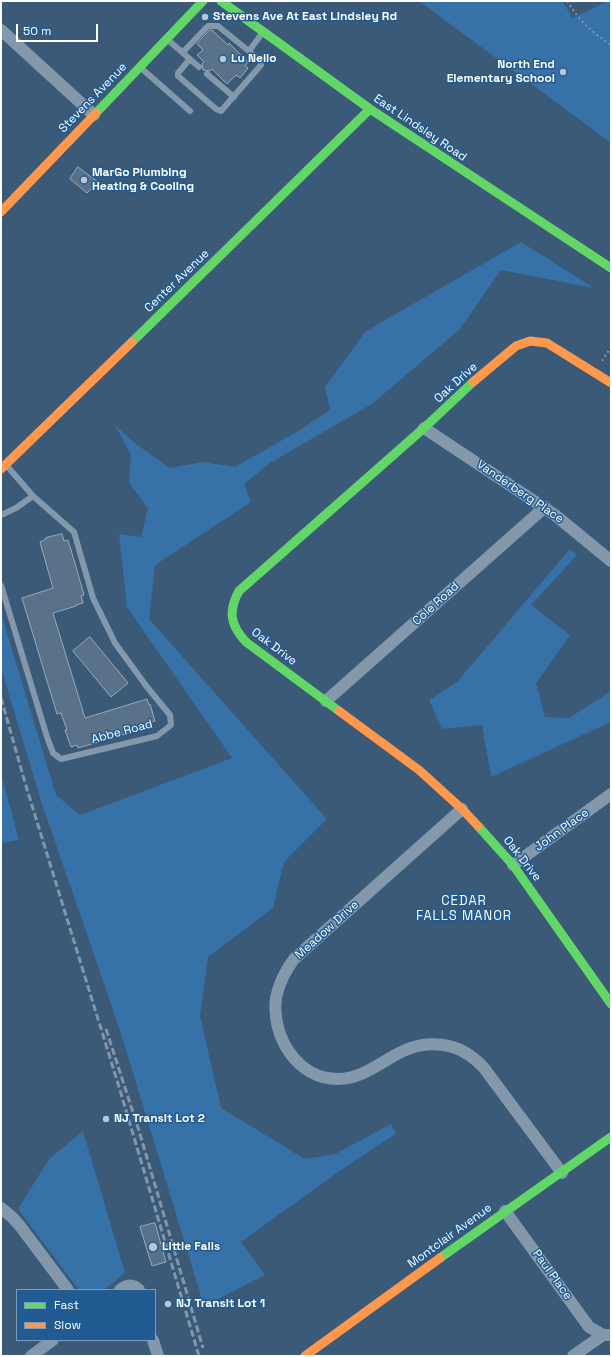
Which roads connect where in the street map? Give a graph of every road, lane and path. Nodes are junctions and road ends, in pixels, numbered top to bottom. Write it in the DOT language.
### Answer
graph roads {
  1 [pos="203,1"];
  2 [pos="221,1"];
  3 [pos="567,1"];
  4 [pos="1,30"];
  5 [pos="263,32"];
  6 [pos="167,38"];
  7 [pos="611,45"];
  8 [pos="183,52"];
  9 [pos="249,52"];
  10 [pos="190,59"];
  11 [pos="140,67"];
  12 [pos="200,67"];
  13 [pos="207,74"];
  14 [pos="234,97"];
  15 [pos="370,109"];
  16 [pos="190,111"];
  17 [pos="94,115"];
  18 [pos="1,212"];
  19 [pos="611,268"];
  20 [pos="611,348"];
  21 [pos="595,372"];
  22 [pos="611,383"];
  23 [pos="424,428"];
  24 [pos="3,467"];
  25 [pos="33,496"];
  26 [pos="545,507"];
  27 [pos="1,515"];
  28 [pos="611,560"];
  29 [pos="1,585"];
  30 [pos="326,701"];
  31 [pos="611,794"];
  32 [pos="462,809"];
  33 [pos="513,865"];
  34 [pos="611,1004"];
  35 [pos="611,1137"];
  36 [pos="562,1173"];
  37 [pos="1,1208"];
  38 [pos="505,1211"];
  39 [pos="67,1289"];
  40 [pos="122,1289"];
  41 [pos="138,1289"];
  42 [pos="607,1335"];
  43 [pos="52,1341"];
  44 [pos="153,1341"];
  45 [pos="31,1356"];
  46 [pos="158,1356"];
  47 [pos="306,1356"];
  48 [pos="574,1356"];
  1 -- 6 [label="street, Stevens Avenue"];
  2 -- 5 [label="street, East Lindsley Road"];
  3 -- 7 [label="path"];
  4 -- 17 [label="street"];
  5 -- 9 [label="lane"];
  5 -- 15 [label="street, East Lindsley Road"];
  6 -- 8 [label="lane"];
  6 -- 11 [label="street, Stevens Avenue"];
  8 -- 9 [label="lane"];
  8 -- 10 [label="lane"];
  9 -- 14 [label="lane"];
  10 -- 12 [label="lane"];
  10 -- 14 [label="lane"];
  11 -- 16 [label="lane"];
  11 -- 17 [label="street, Stevens Avenue"];
  13 -- 14 [label="lane"];
  15 -- 19 [label="street, East Lindsley Road"];
  15 -- 24 [label="street, Center Avenue"];
  17 -- 18 [label="street, Stevens Avenue"];
  20 -- 21 [label="path"];
  21 -- 22 [label="street, Oak Drive"];
  21 -- 23 [label="street, Oak Drive"];
  23 -- 26 [label="street, Vanderberg Place"];
  23 -- 30 [label="street, Oak Drive"];
  24 -- 25 [label="lane, Abbe Road"];
  25 -- 27 [label="lane"];
  25 -- 29 [label="lane, Abbe Road"];
  26 -- 28 [label="street, Vanderberg Place"];
  26 -- 30 [label="street, Cole Road"];
  30 -- 32 [label="street, Oak Drive"];
  31 -- 33 [label="street, John Place"];
  32 -- 33 [label="street, Oak Drive"];
  32 -- 36 [label="street, Meadow Drive"];
  33 -- 34 [label="street, Oak Drive"];
  35 -- 36 [label="street, Montclair Avenue"];
  36 -- 38 [label="street, Montclair Avenue"];
  37 -- 39 [label="street"];
  38 -- 42 [label="street, Paul Place"];
  38 -- 47 [label="street, Montclair Avenue"];
  40 -- 41 [label="street"];
  42 -- 48 [label="street"];
  43 -- 45 [label="street"];
  44 -- 46 [label="street"];
}
